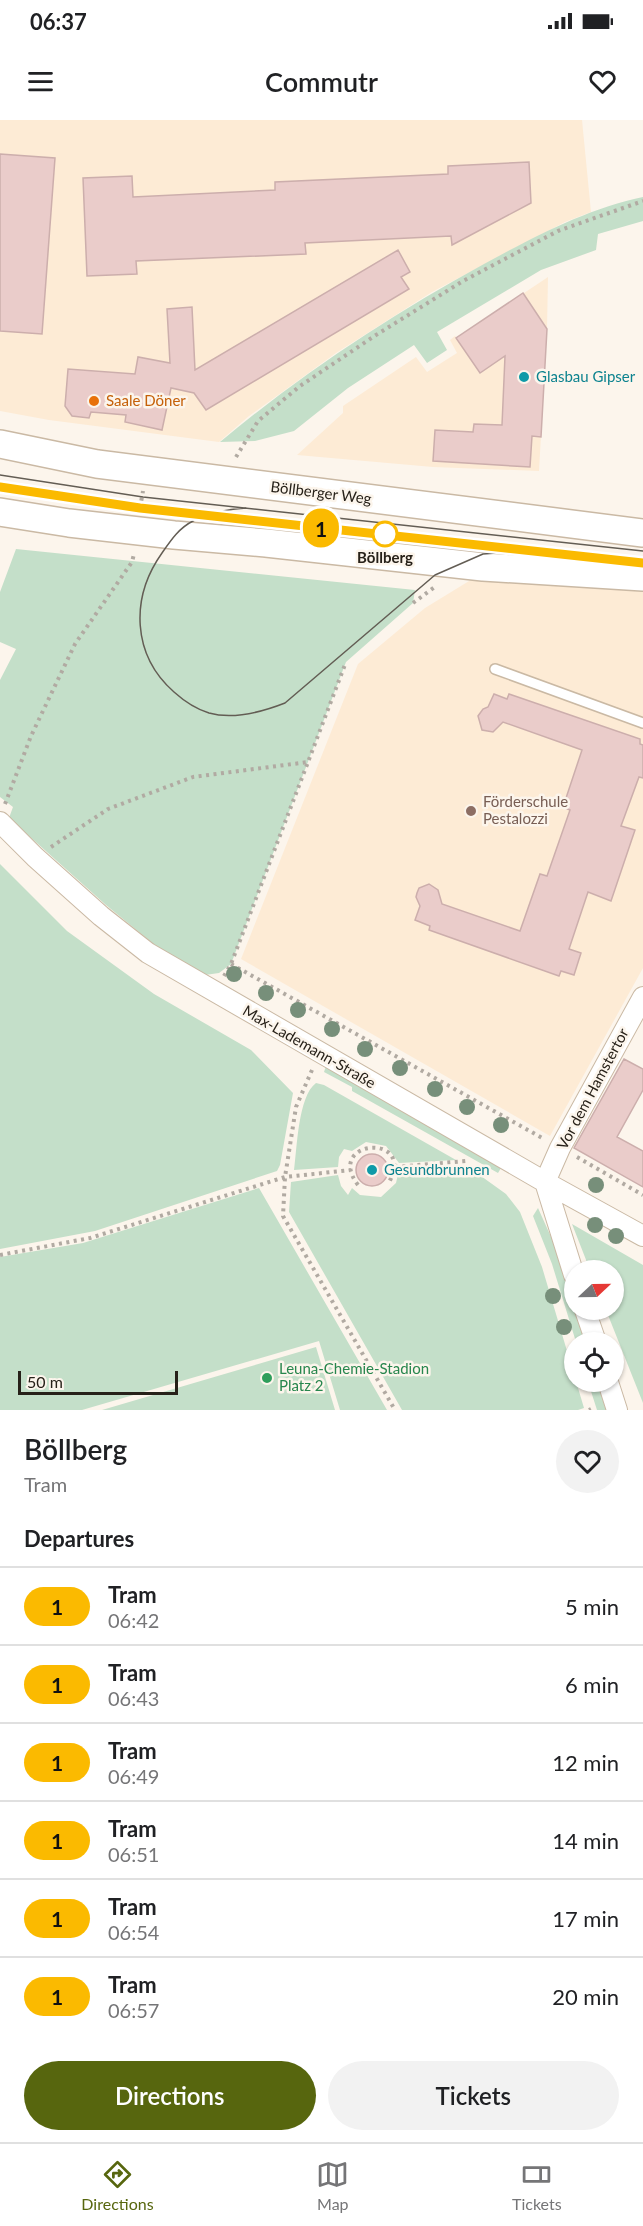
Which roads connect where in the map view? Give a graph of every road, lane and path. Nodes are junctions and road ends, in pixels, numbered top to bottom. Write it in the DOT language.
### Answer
graph roads {
  1 [pos="643,201"];
  2 [pos="0,444"];
  3 [pos="224,480"];
  4 [pos="0,512"];
  5 [pos="643,533"];
  6 [pos="132,562"];
  7 [pos="643,577"];
  8 [pos="346,662"];
  9 [pos="495,669"];
  10 [pos="643,723"];
  11 [pos="308,762"];
  12 [pos="2,815"];
  13 [pos="35,857"];
  14 [pos="231,963"];
  15 [pos="214,993"];
  16 [pos="643,997"];
  17 [pos="319,1052"];
  18 [pos="560,1148"];
  19 [pos="466,1161"];
  20 [pos="395,1167"];
  21 [pos="351,1170"];
  22 [pos="285,1177"];
  23 [pos="545,1182"];
  24 [pos="388,1184"];
  25 [pos="358,1185"];
  26 [pos="643,1195"];
  27 [pos="643,1236"];
  28 [pos="0,1255"];
  29 [pos="569,1260"];
  30 [pos="611,1392"];
  31 [pos="394,1410"];
  32 [pos="617,1410"];
  1 -- 3 [label="path"];
  2 -- 3 [label="street, Böllberger Weg"];
  3 -- 5 [label="street, Böllberger Weg"];
  4 -- 7 [label="street"];
  6 -- 12 [label="path"];
  8 -- 11 [label="path"];
  9 -- 10 [label="lane"];
  11 -- 13 [label="path"];
  11 -- 14 [label="path"];
  12 -- 13 [label="street, Max-Lademann-Straße"];
  13 -- 15 [label="street, Max-Lademann-Straße"];
  14 -- 15 [label="path"];
  14 -- 18 [label="path"];
  15 -- 17 [label="street, Max-Lademann-Straße"];
  16 -- 18 [label="street, Vor dem Hamstertor"];
  17 -- 22 [label="path"];
  17 -- 23 [label="street, Max-Lademann-Straße"];
  18 -- 23 [label="street, Vor dem Hamstertor"];
  18 -- 26 [label="path"];
  19 -- 20 [label="path"];
  20 -- 21 [label="path"];
  20 -- 24 [label="path"];
  21 -- 22 [label="path"];
  21 -- 25 [label="path"];
  22 -- 28 [label="path"];
  22 -- 31 [label="path"];
  23 -- 27 [label="street, Max-Lademann-Straße"];
  23 -- 29 [label="street"];
  30 -- 32 [label="street"];
}
